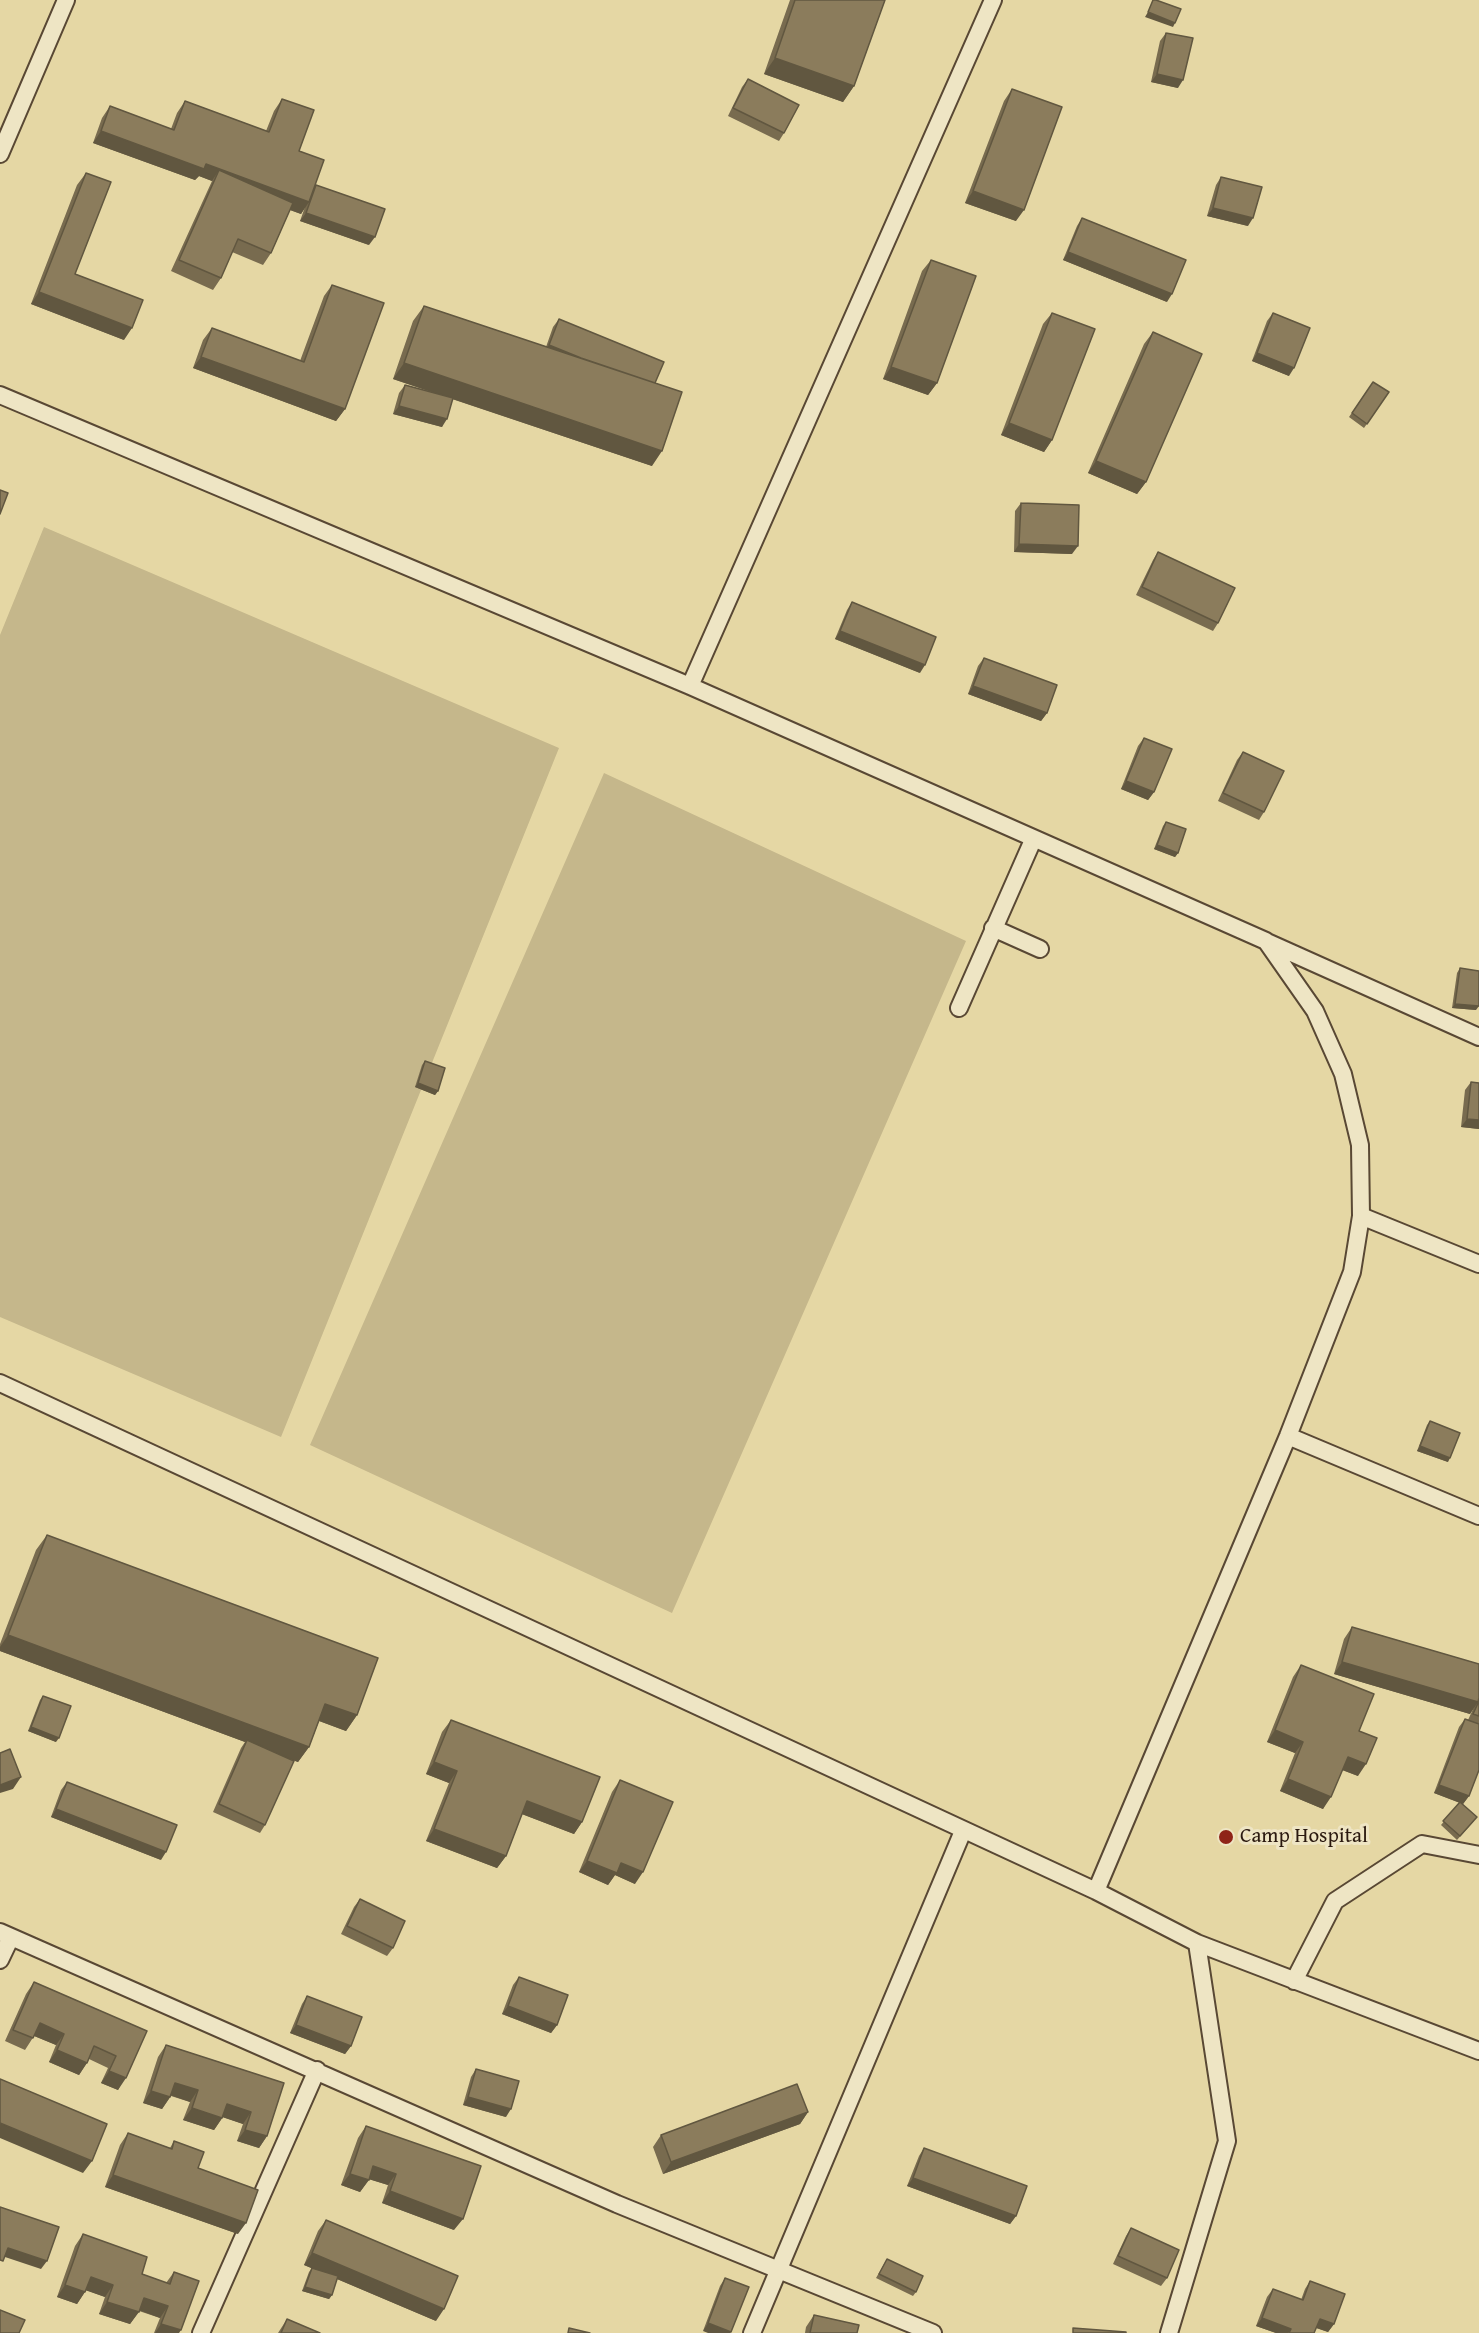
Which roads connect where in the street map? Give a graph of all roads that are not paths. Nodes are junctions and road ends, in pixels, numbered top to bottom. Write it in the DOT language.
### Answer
graph roads {
  1 [pos="66,0"];
  2 [pos="993,0"];
  3 [pos="0,154"];
  4 [pos="0,395"];
  5 [pos="690,686"];
  6 [pos="1033,840"];
  7 [pos="993,928"];
  8 [pos="1266,941"];
  9 [pos="1040,949"];
  10 [pos="959,1008"];
  11 [pos="1479,1037"];
  12 [pos="1361,1216"];
  13 [pos="1479,1264"];
  14 [pos="0,1383"];
  15 [pos="1288,1436"];
  16 [pos="1479,1516"];
  17 [pos="963,1832"];
  18 [pos="1479,1855"];
  19 [pos="1096,1891"];
  20 [pos="5,1934"];
  21 [pos="1197,1943"];
  22 [pos="0,1960"];
  23 [pos="1294,1981"];
  24 [pos="1479,2051"];
  25 [pos="317,2070"];
  26 [pos="779,2270"];
  27 [pos="201,2333"];
  28 [pos="752,2333"];
  29 [pos="933,2333"];
  30 [pos="1169,2333"];
  1 -- 3 [label="lane"];
  2 -- 5 [label="lane"];
  4 -- 5 [label="lane"];
  5 -- 6 [label="lane"];
  6 -- 7 [label="lane"];
  6 -- 8 [label="lane"];
  7 -- 9 [label="lane"];
  7 -- 10 [label="lane"];
  8 -- 11 [label="lane"];
  8 -- 12 [label="lane"];
  12 -- 13 [label="lane"];
  12 -- 15 [label="lane"];
  14 -- 17 [label="lane"];
  15 -- 16 [label="lane"];
  15 -- 19 [label="lane"];
  17 -- 19 [label="lane"];
  17 -- 26 [label="lane"];
  18 -- 23 [label="lane"];
  19 -- 21 [label="lane"];
  20 -- 22 [label="lane"];
  20 -- 25 [label="lane"];
  21 -- 23 [label="lane"];
  21 -- 30 [label="lane"];
  23 -- 24 [label="lane"];
  25 -- 26 [label="lane"];
  25 -- 27 [label="lane"];
  26 -- 28 [label="lane"];
  26 -- 29 [label="lane"];
}
